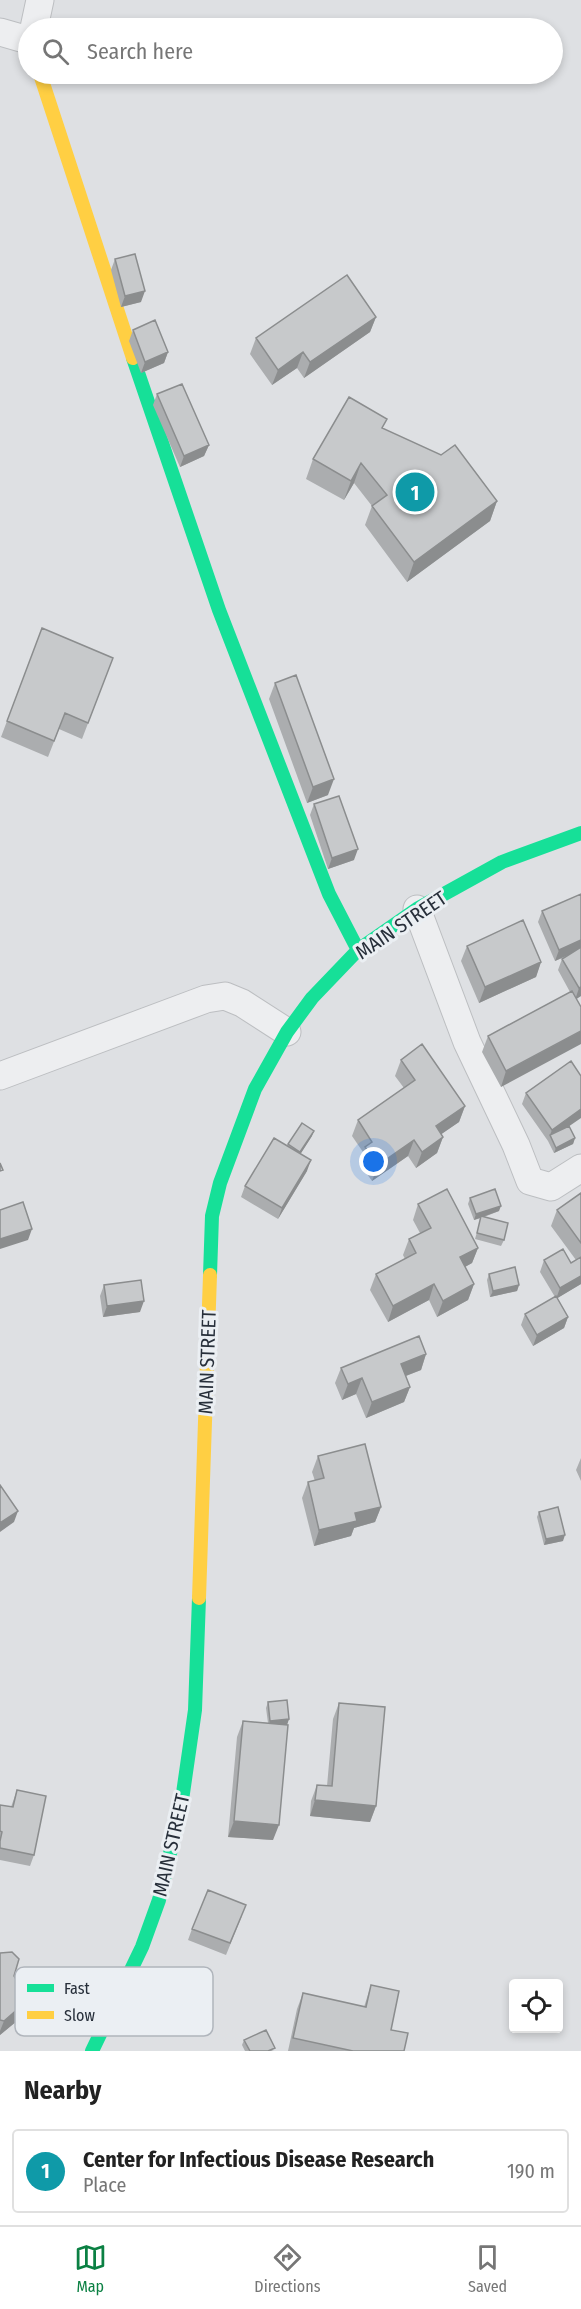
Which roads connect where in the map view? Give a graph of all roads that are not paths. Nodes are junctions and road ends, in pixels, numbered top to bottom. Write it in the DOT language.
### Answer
graph roads {
  1 [pos="40,0"];
  2 [pos="36,18"];
  3 [pos="0,32"];
  4 [pos="18,37"];
  5 [pos="43,84"];
  6 [pos="581,833"];
  7 [pos="417,909"];
  8 [pos="358,950"];
  9 [pos="287,1032"];
  10 [pos="0,1076"];
  11 [pos="581,1168"];
  12 [pos="132,1967"];
  13 [pos="99,2036"];
  14 [pos="92,2051"];
  1 -- 2 [label="street"];
  3 -- 4 [label="street"];
  5 -- 8 [label="main road"];
  6 -- 7 [label="main road, MAIN STREET"];
  7 -- 8 [label="main road, MAIN STREET"];
  7 -- 11 [label="street"];
  8 -- 9 [label="main road, MAIN STREET"];
  9 -- 10 [label="street"];
  9 -- 12 [label="main road, MAIN STREET"];
  13 -- 14 [label="main road, MAIN STREET"];
}
